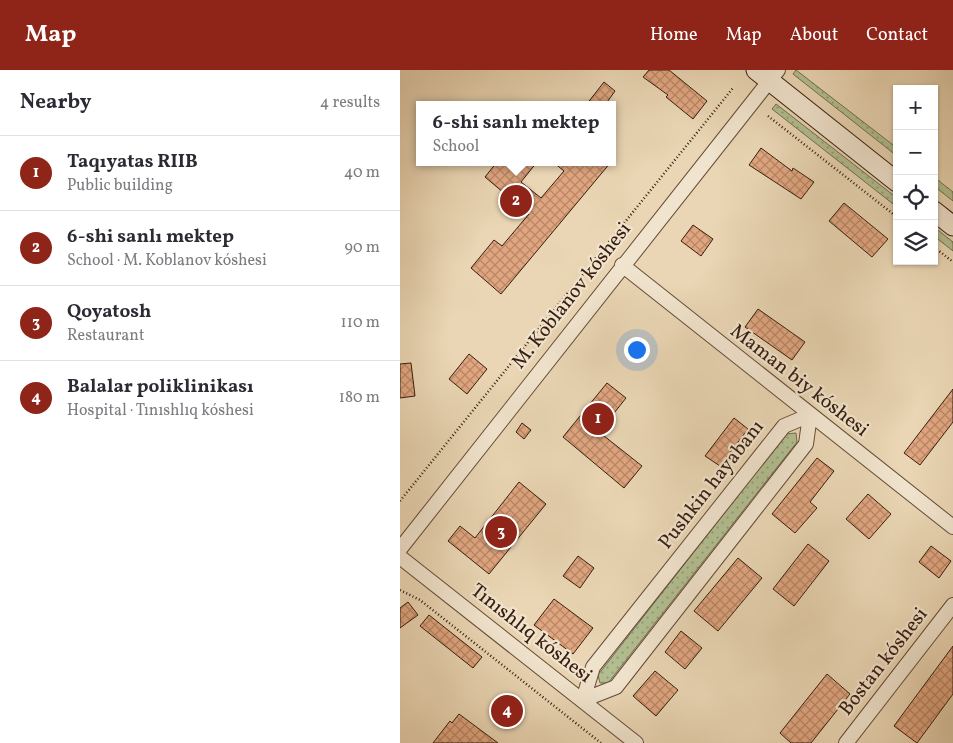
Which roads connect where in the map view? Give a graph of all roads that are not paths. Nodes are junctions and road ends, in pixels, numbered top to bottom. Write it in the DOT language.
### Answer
graph roads {
  1 [pos="767,73"];
  2 [pos="893,179"];
  3 [pos="938,214"];
  4 [pos="953,226"];
  5 [pos="622,265"];
  6 [pos="810,415"];
  7 [pos="953,527"];
  8 [pos="400,549"];
  9 [pos="400,557"];
  10 [pos="953,606"];
  11 [pos="583,700"];
  12 [pos="636,743"];
  13 [pos="846,743"];
  1 -- 2 [label="street"];
  1 -- 5 [label="street, M. Koblanov kóshesi"];
  3 -- 4 [label="street"];
  5 -- 6 [label="street, Maman biy kóshesi"];
  5 -- 8 [label="street, M. Koblanov kóshesi"];
  6 -- 7 [label="street, Maman biy kóshesi"];
  6 -- 11 [label="street, Pushkin hayabanı"];
  6 -- 11 [label="street"];
  9 -- 11 [label="street, Tınıshlıq kóshesi"];
  10 -- 13 [label="street, Bostan kóshesi"];
  11 -- 12 [label="street, Tınıshlıq kóshesi"];
}
